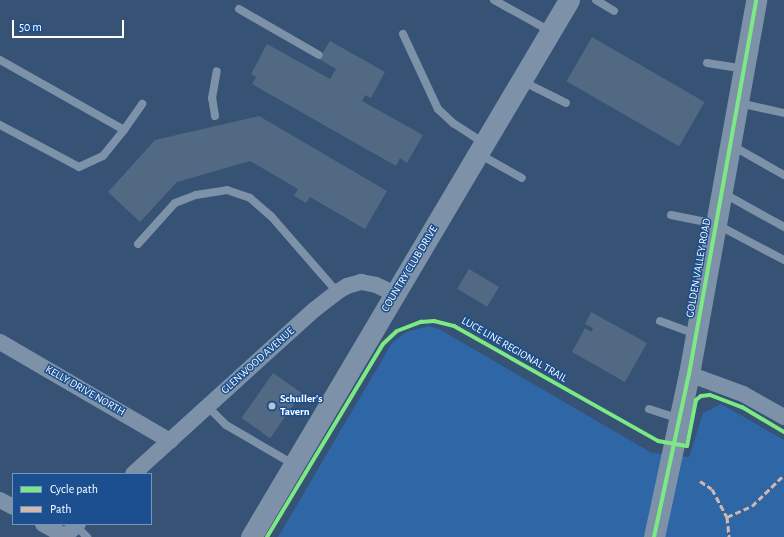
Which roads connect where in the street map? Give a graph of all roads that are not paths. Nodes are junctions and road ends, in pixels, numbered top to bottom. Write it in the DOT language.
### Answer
graph roads {
  1 [pos="494,0"];
  2 [pos="569,0"];
  3 [pos="596,0"];
  4 [pos="756,0"];
  5 [pos="239,9"];
  6 [pos="614,10"];
  7 [pos="551,31"];
  8 [pos="403,34"];
  9 [pos="319,55"];
  10 [pos="0,60"];
  11 [pos="707,63"];
  12 [pos="744,69"];
  13 [pos="217,71"];
  14 [pos="521,81"];
  15 [pos="566,102"];
  16 [pos="738,103"];
  17 [pos="142,104"];
  18 [pos="784,112"];
  19 [pos="215,116"];
  20 [pos="0,125"];
  21 [pos="124,130"];
  22 [pos="730,145"];
  23 [pos="481,148"];
  24 [pos="784,175"];
  25 [pos="522,178"];
  26 [pos="722,193"];
  27 [pos="671,215"];
  28 [pos="716,224"];
  29 [pos="784,227"];
  30 [pos="138,244"];
  31 [pos="784,260"];
  32 [pos="337,292"];
  33 [pos="395,294"];
  34 [pos="660,321"];
  35 [pos="697,335"];
  36 [pos="0,342"];
  37 [pos="689,374"];
  38 [pos="208,407"];
  39 [pos="649,409"];
  40 [pos="784,417"];
  41 [pos="679,419"];
  42 [pos="170,441"];
  43 [pos="294,464"];
  44 [pos="134,473"];
  45 [pos="0,500"];
  46 [pos="12,506"];
  47 [pos="47,525"];
  48 [pos="74,532"];
  49 [pos="251,537"];
  50 [pos="654,537"];
  1 -- 7 [label="lane"];
  2 -- 7 [label="street, COUNTRY CLUB DRIVE"];
  3 -- 6 [label="lane"];
  4 -- 12 [label="street, GOLDEN VALLEY ROAD"];
  5 -- 9 [label="lane"];
  7 -- 14 [label="street, COUNTRY CLUB DRIVE"];
  8 -- 23 [label="lane"];
  10 -- 21 [label="lane"];
  11 -- 12 [label="lane"];
  12 -- 16 [label="street, GOLDEN VALLEY ROAD"];
  13 -- 19 [label="lane"];
  14 -- 15 [label="lane"];
  14 -- 23 [label="street, COUNTRY CLUB DRIVE"];
  16 -- 18 [label="lane"];
  16 -- 22 [label="street, GOLDEN VALLEY ROAD"];
  17 -- 21 [label="lane"];
  20 -- 21 [label="lane"];
  22 -- 24 [label="lane"];
  22 -- 26 [label="street, GOLDEN VALLEY ROAD"];
  23 -- 25 [label="lane"];
  23 -- 33 [label="street, COUNTRY CLUB DRIVE"];
  26 -- 28 [label="street, GOLDEN VALLEY ROAD"];
  26 -- 29 [label="lane"];
  27 -- 28 [label="lane"];
  28 -- 31 [label="lane"];
  28 -- 35 [label="street, GOLDEN VALLEY ROAD"];
  30 -- 32 [label="lane"];
  32 -- 33 [label="street, GLENWOOD AVENUE"];
  32 -- 38 [label="street, GLENWOOD AVENUE"];
  33 -- 43 [label="street, COUNTRY CLUB DRIVE"];
  34 -- 35 [label="lane"];
  35 -- 37 [label="street, GOLDEN VALLEY ROAD"];
  36 -- 42 [label="street, KELLY DRIVE NORTH"];
  37 -- 40 [label="street"];
  37 -- 41 [label="street, GOLDEN VALLEY ROAD"];
  38 -- 42 [label="street, GLENWOOD AVENUE"];
  38 -- 43 [label="lane"];
  39 -- 41 [label="lane"];
  41 -- 50 [label="street, GOLDEN VALLEY ROAD"];
  42 -- 44 [label="street, GLENWOOD AVENUE"];
  43 -- 49 [label="street, COUNTRY CLUB DRIVE"];
  45 -- 46 [label="street"];
  47 -- 48 [label="street"];
}
